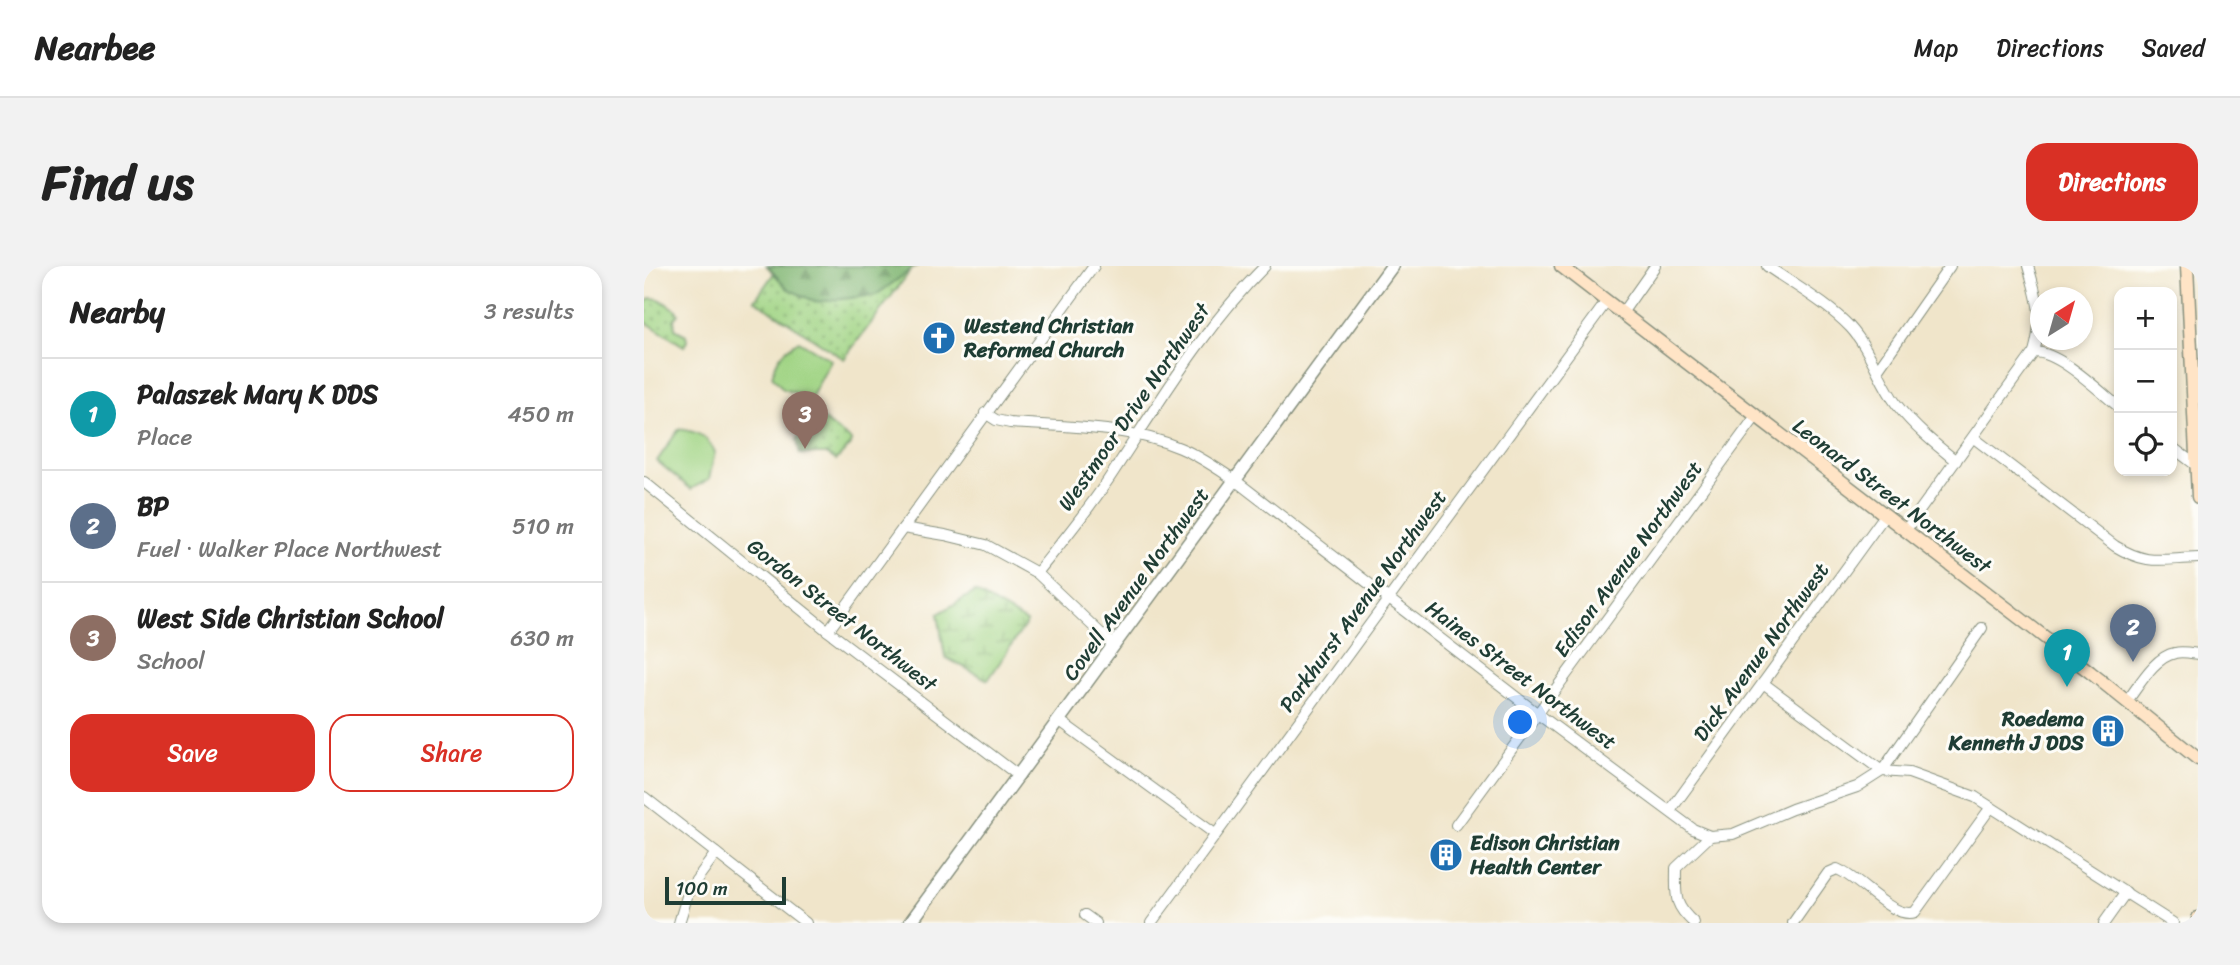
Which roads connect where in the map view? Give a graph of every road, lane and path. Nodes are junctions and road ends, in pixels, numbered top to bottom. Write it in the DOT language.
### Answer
graph roads {
  1 [pos="1094,266"];
  2 [pos="1265,266"];
  3 [pos="1392,266"];
  4 [pos="1561,266"];
  5 [pos="1655,266"];
  6 [pos="1767,266"];
  7 [pos="1950,266"];
  8 [pos="2028,266"];
  9 [pos="2187,266"];
  10 [pos="1607,302"];
  11 [pos="1622,313"];
  12 [pos="2034,352"];
  13 [pos="1878,369"];
  14 [pos="2114,403"];
  15 [pos="985,413"];
  16 [pos="1756,416"];
  17 [pos="1136,436"];
  18 [pos="1974,438"];
  19 [pos="2177,451"];
  20 [pos="1956,461"];
  21 [pos="2197,466"];
  22 [pos="1236,481"];
  23 [pos="644,482"];
  24 [pos="2198,497"];
  25 [pos="1885,515"];
  26 [pos="903,528"];
  27 [pos="1905,531"];
  28 [pos="2198,558"];
  29 [pos="1037,573"];
  30 [pos="1389,598"];
  31 [pos="1982,628"];
  32 [pos="828,631"];
  33 [pos="1114,646"];
  34 [pos="2198,653"];
  35 [pos="1763,683"];
  36 [pos="2127,701"];
  37 [pos="1538,714"];
  38 [pos="1059,721"];
  39 [pos="2198,759"];
  40 [pos="1882,771"];
  41 [pos="1018,776"];
  42 [pos="644,797"];
  43 [pos="1991,807"];
  44 [pos="1670,811"];
  45 [pos="1456,825"];
  46 [pos="1215,834"];
  47 [pos="1710,836"];
  48 [pos="716,853"];
  49 [pos="2126,891"];
  50 [pos="1085,915"];
  51 [pos="679,923"];
  52 [pos="806,923"];
  53 [pos="910,923"];
  54 [pos="1096,923"];
  55 [pos="1151,923"];
  56 [pos="1694,923"];
  57 [pos="1793,923"];
  58 [pos="2104,923"];
  59 [pos="2173,923"];
  1 -- 15 [label="street"];
  2 -- 17 [label="street, Westmoor Drive Northwest"];
  3 -- 22 [label="street, Covell Avenue Northwest"];
  4 -- 10 [label="main road, Leonard Street Northwest"];
  5 -- 11 [label="street"];
  6 -- 13 [label="street"];
  7 -- 13 [label="street"];
  8 -- 12 [label="street"];
  9 -- 21 [label="main road"];
  10 -- 11 [label="main road, Leonard Street Northwest"];
  10 -- 30 [label="street, Parkhurst Avenue Northwest"];
  11 -- 16 [label="main road, Leonard Street Northwest"];
  12 -- 14 [label="street"];
  12 -- 18 [label="street"];
  13 -- 20 [label="street"];
  15 -- 17 [label="street, Haines Street Northwest"];
  15 -- 26 [label="street"];
  16 -- 25 [label="main road, Leonard Street Northwest"];
  16 -- 37 [label="street, Edison Avenue Northwest"];
  17 -- 22 [label="street, Haines Street Northwest"];
  17 -- 29 [label="street, Westmoor Drive Northwest"];
  18 -- 20 [label="street"];
  18 -- 28 [label="street"];
  19 -- 21 [label="street"];
  20 -- 27 [label="street"];
  21 -- 24 [label="main road"];
  22 -- 30 [label="street, Haines Street Northwest"];
  22 -- 33 [label="street, Covell Avenue Northwest"];
  23 -- 32 [label="street, Gordon Street Northwest"];
  25 -- 27 [label="main road, Leonard Street Northwest"];
  25 -- 35 [label="street, Dick Avenue Northwest"];
  26 -- 29 [label="street"];
  26 -- 32 [label="street"];
  27 -- 36 [label="main road, Leonard Street Northwest"];
  29 -- 33 [label="street"];
  30 -- 37 [label="street, Haines Street Northwest"];
  30 -- 46 [label="street, Parkhurst Avenue Northwest"];
  31 -- 40 [label="street"];
  32 -- 41 [label="street, Gordon Street Northwest"];
  33 -- 38 [label="street, Covell Avenue Northwest"];
  34 -- 36 [label="street"];
  35 -- 40 [label="street"];
  35 -- 44 [label="street, Dick Avenue Northwest"];
  36 -- 39 [label="main road, Leonard Street Northwest"];
  37 -- 44 [label="street, Haines Street Northwest"];
  37 -- 45 [label="street, Edison Avenue Northwest"];
  38 -- 41 [label="street, Covell Avenue Northwest"];
  38 -- 46 [label="street"];
  40 -- 43 [label="street"];
  40 -- 47 [label="street"];
  41 -- 53 [label="street, Covell Avenue Northwest"];
  42 -- 48 [label="street"];
  43 -- 49 [label="street"];
  43 -- 57 [label="street"];
  44 -- 47 [label="street, Haines Street Northwest"];
  46 -- 55 [label="street, Parkhurst Avenue Northwest"];
  47 -- 56 [label="street"];
  48 -- 51 [label="street"];
  48 -- 52 [label="street"];
  49 -- 58 [label="street"];
  49 -- 59 [label="street"];
  50 -- 54 [label="street"];
}
